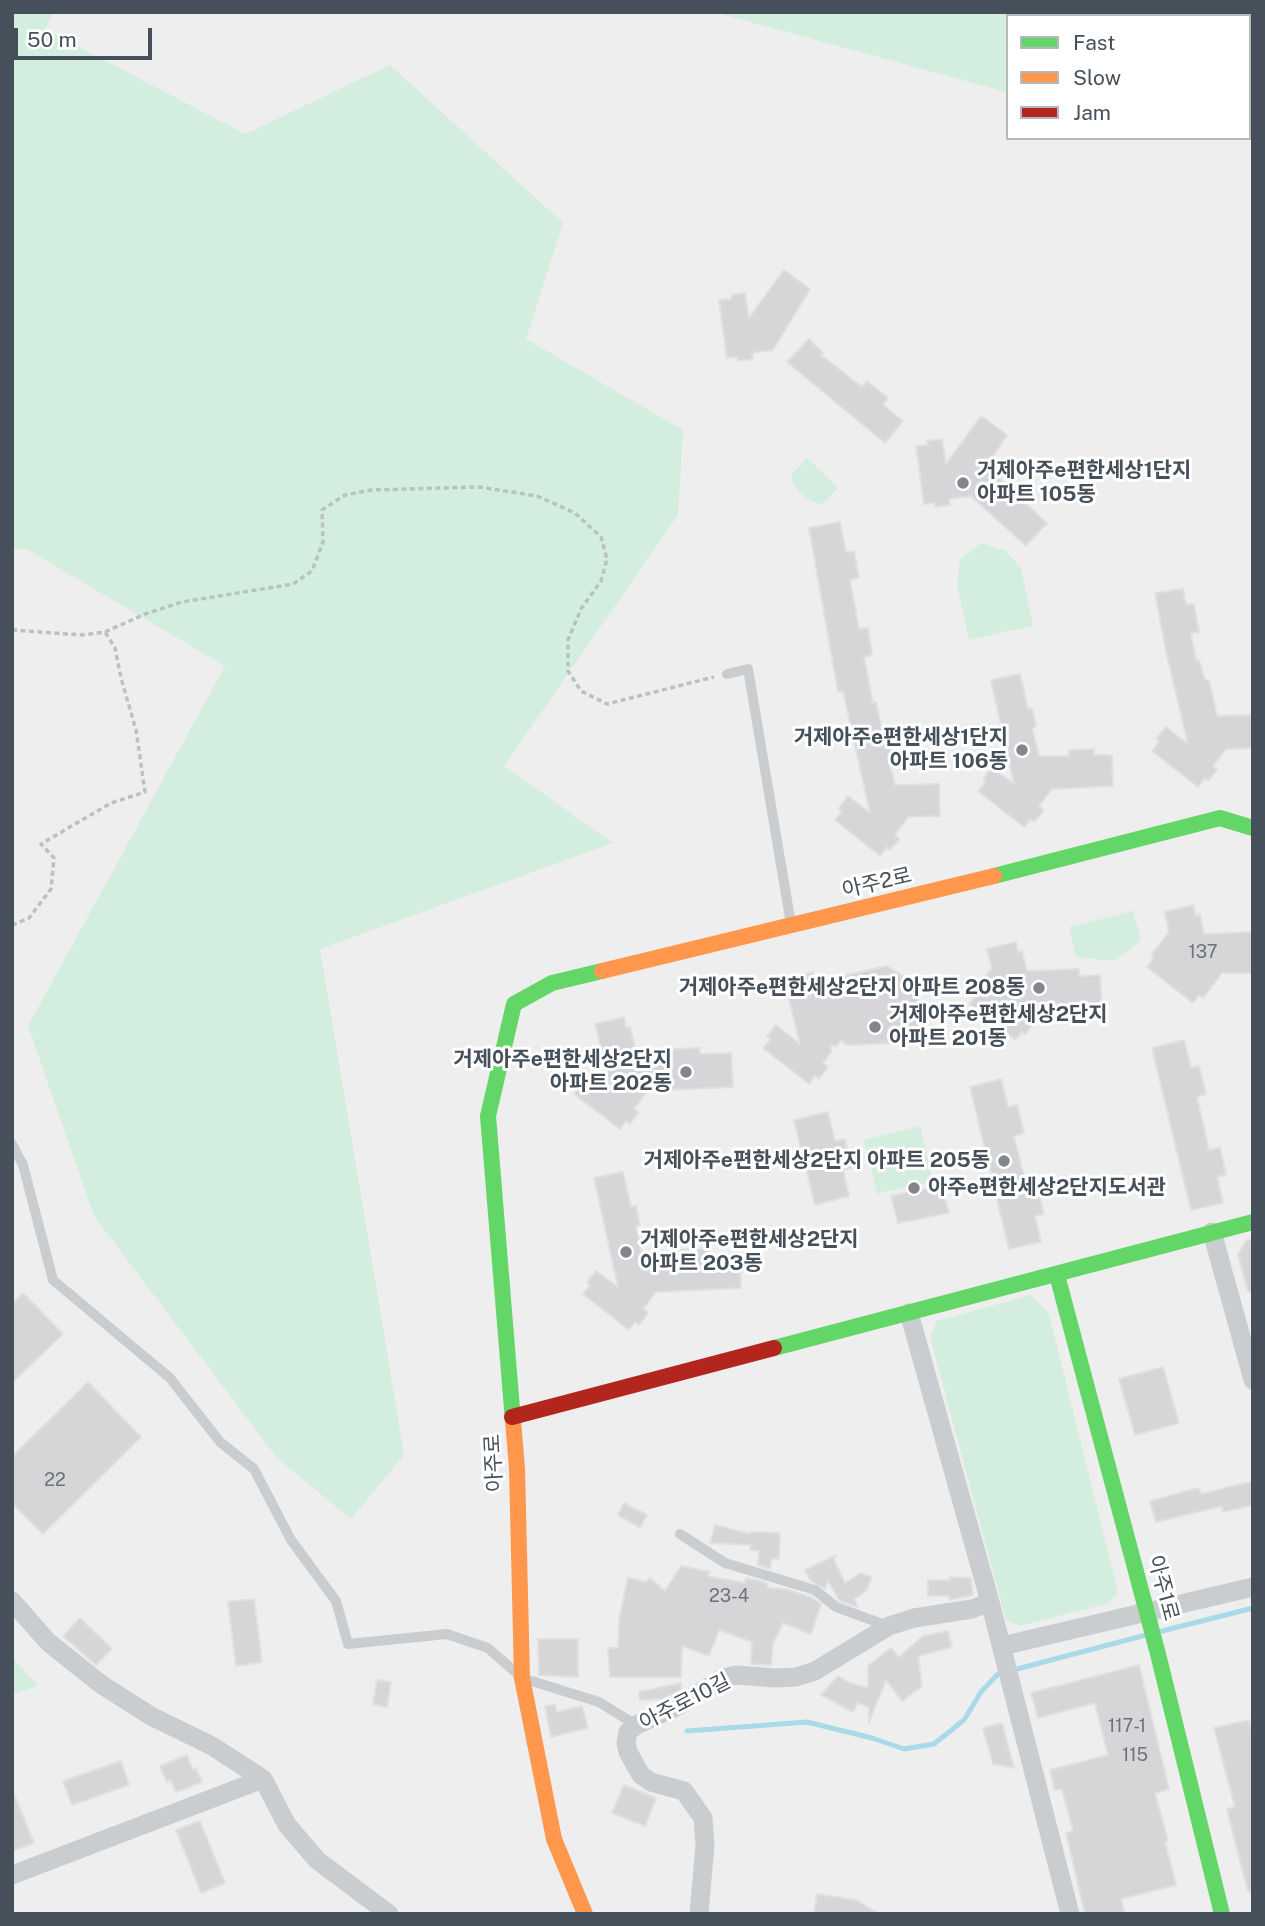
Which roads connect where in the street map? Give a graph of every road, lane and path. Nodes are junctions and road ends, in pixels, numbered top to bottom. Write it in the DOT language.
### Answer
graph roads {
  1 [pos="12,629"];
  2 [pos="105,632"];
  3 [pos="727,674"];
  4 [pos="1253,828"];
  5 [pos="791,924"];
  6 [pos="12,925"];
  7 [pos="514,1004"];
  8 [pos="12,1144"];
  9 [pos="1253,1222"];
  10 [pos="1212,1233"];
  11 [pos="1057,1275"];
  12 [pos="909,1314"];
  13 [pos="1253,1380"];
  14 [pos="512,1417"];
  15 [pos="680,1534"];
  16 [pos="1253,1587"];
  17 [pos="12,1601"];
  18 [pos="990,1602"];
  19 [pos="1148,1613"];
  20 [pos="888,1626"];
  21 [pos="1002,1646"];
  22 [pos="522,1678"];
  23 [pos="636,1725"];
  24 [pos="263,1779"];
  25 [pos="12,1875"];
  26 [pos="388,1914"];
  27 [pos="585,1914"];
  28 [pos="699,1914"];
  29 [pos="1070,1914"];
  30 [pos="1222,1914"];
  1 -- 2 [label="path"];
  2 -- 3 [label="path"];
  2 -- 6 [label="path"];
  3 -- 5 [label="lane"];
  4 -- 5 [label="main road, 아주2로"];
  5 -- 7 [label="main road, 아주2로"];
  7 -- 14 [label="main road, 아주로"];
  8 -- 22 [label="lane"];
  9 -- 10 [label="main road"];
  10 -- 11 [label="main road"];
  10 -- 13 [label="street"];
  11 -- 12 [label="main road"];
  11 -- 19 [label="main road, 아주1로"];
  12 -- 14 [label="main road"];
  12 -- 18 [label="street"];
  14 -- 22 [label="main road, 아주로"];
  15 -- 20 [label="lane"];
  16 -- 19 [label="street"];
  17 -- 24 [label="street"];
  18 -- 20 [label="street, 아주로10길"];
  18 -- 21 [label="street"];
  19 -- 21 [label="street"];
  19 -- 30 [label="main road, 아주1로"];
  20 -- 23 [label="street, 아주로10길"];
  21 -- 29 [label="street"];
  22 -- 23 [label="lane"];
  22 -- 27 [label="main road, 아주로"];
  23 -- 28 [label="street, 아주로10길"];
  24 -- 25 [label="street"];
  24 -- 26 [label="street"];
}
